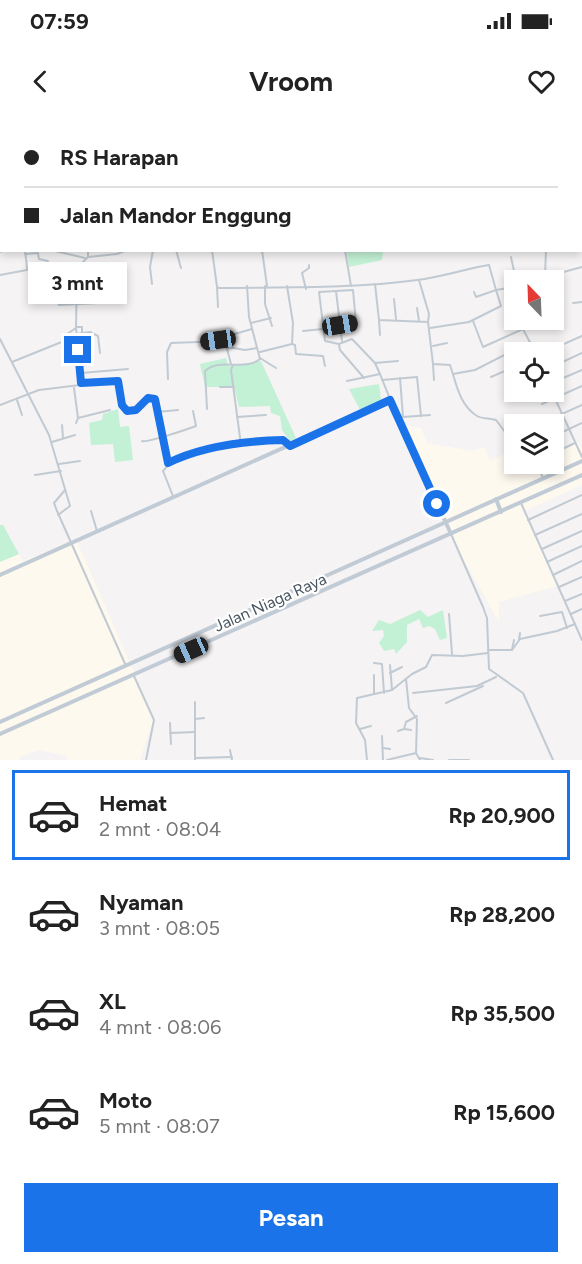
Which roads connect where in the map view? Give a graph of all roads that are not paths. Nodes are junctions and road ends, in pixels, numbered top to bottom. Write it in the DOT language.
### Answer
graph roads {
  1 [pos="25,252"];
  2 [pos="61,252"];
  3 [pos="88,252"];
  4 [pos="117,252"];
  5 [pos="153,252"];
  6 [pos="177,252"];
  7 [pos="212,252"];
  8 [pos="262,252"];
  9 [pos="345,252"];
  10 [pos="546,252"];
  11 [pos="87,257"];
  12 [pos="511,258"];
  13 [pos="48,261"];
  14 [pos="309,265"];
  15 [pos="582,267"];
  16 [pos="27,268"];
  17 [pos="181,268"];
  18 [pos="514,270"];
  19 [pos="546,270"];
  20 [pos="76,271"];
  21 [pos="564,272"];
  22 [pos="0,274"];
  23 [pos="419,280"];
  24 [pos="152,284"];
  25 [pos="375,284"];
  26 [pos="247,286"];
  27 [pos="266,286"];
  28 [pos="287,286"];
  29 [pos="351,286"];
  30 [pos="217,287"];
  31 [pos="306,289"];
  32 [pos="504,289"];
  33 [pos="496,290"];
  34 [pos="336,291"];
  35 [pos="474,292"];
  36 [pos="43,296"];
  37 [pos="394,299"];
  38 [pos="582,302"];
  39 [pos="98,303"];
  40 [pos="573,303"];
  41 [pos="76,305"];
  42 [pos="218,306"];
  43 [pos="417,308"];
  44 [pos="271,318"];
  45 [pos="396,319"];
  46 [pos="379,320"];
  47 [pos="419,321"];
  48 [pos="473,321"];
  49 [pos="428,322"];
  50 [pos="250,323"];
  51 [pos="340,325"];
  52 [pos="272,326"];
  53 [pos="76,328"];
  54 [pos="323,328"];
  55 [pos="430,328"];
  56 [pos="252,329"];
  57 [pos="303,331"];
  58 [pos="82,333"];
  59 [pos="76,334"];
  60 [pos="231,335"];
  61 [pos="380,335"];
  62 [pos="582,336"];
  63 [pos="0,339"];
  64 [pos="64,341"];
  65 [pos="340,342"];
  66 [pos="530,342"];
  67 [pos="447,343"];
  68 [pos="292,344"];
  69 [pos="564,344"];
  70 [pos="433,346"];
  71 [pos="71,347"];
  72 [pos="226,347"];
  73 [pos="257,348"];
  74 [pos="259,352"];
  75 [pos="100,353"];
  76 [pos="582,353"];
  77 [pos="504,355"];
  78 [pos="260,358"];
  79 [pos="398,361"];
  80 [pos="564,361"];
  81 [pos="12,362"];
  82 [pos="375,363"];
  83 [pos="433,364"];
  84 [pos="232,365"];
  85 [pos="325,366"];
  86 [pos="276,368"];
  87 [pos="128,369"];
  88 [pos="582,370"];
  89 [pos="504,372"];
  90 [pos="81,373"];
  91 [pos="380,374"];
  92 [pos="453,374"];
  93 [pos="491,377"];
  94 [pos="364,378"];
  95 [pos="400,378"];
  96 [pos="564,378"];
  97 [pos="168,380"];
  98 [pos="382,380"];
  99 [pos="434,380"];
  100 [pos="347,381"];
  101 [pos="81,383"];
  102 [pos="582,386"];
  103 [pos="220,387"];
  104 [pos="234,387"];
  105 [pos="74,388"];
  106 [pos="564,394"];
  107 [pos="28,395"];
  108 [pos="17,400"];
  109 [pos="390,400"];
  110 [pos="546,402"];
  111 [pos="557,402"];
  112 [pos="542,404"];
  113 [pos="0,405"];
  114 [pos="582,405"];
  115 [pos="207,409"];
  116 [pos="110,410"];
  117 [pos="178,410"];
  118 [pos="157,411"];
  119 [pos="193,411"];
  120 [pos="562,414"];
  121 [pos="22,415"];
  122 [pos="266,415"];
  123 [pos="430,415"];
  124 [pos="421,416"];
  125 [pos="237,417"];
  126 [pos="78,418"];
  127 [pos="564,418"];
  128 [pos="76,423"];
  129 [pos="582,423"];
  130 [pos="62,425"];
  131 [pos="504,429"];
  132 [pos="569,429"];
  133 [pos="564,431"];
  134 [pos="75,435"];
  135 [pos="161,435"];
  136 [pos="63,438"];
  137 [pos="142,441"];
  138 [pos="52,442"];
  139 [pos="575,443"];
  140 [pos="241,445"];
  141 [pos="290,446"];
  142 [pos="564,448"];
  143 [pos="582,459"];
  144 [pos="80,461"];
  145 [pos="168,463"];
  146 [pos="59,464"];
  147 [pos="61,471"];
  148 [pos="541,474"];
  149 [pos="35,475"];
  150 [pos="582,475"];
  151 [pos="543,478"];
  152 [pos="65,490"];
  153 [pos="582,495"];
  154 [pos="173,496"];
  155 [pos="496,500"];
  156 [pos="521,503"];
  157 [pos="91,511"];
  158 [pos="501,512"];
  159 [pos="582,514"];
  160 [pos="58,515"];
  161 [pos="528,520"];
  162 [pos="445,522"];
  163 [pos="97,531"];
  164 [pos="582,531"];
  165 [pos="450,534"];
  166 [pos="535,535"];
  167 [pos="70,543"];
  168 [pos="582,546"];
  169 [pos="542,549"];
  170 [pos="582,561"];
  171 [pos="547,562"];
  172 [pos="553,574"];
  173 [pos="0,575"];
  174 [pos="582,577"];
  175 [pos="559,587"];
  176 [pos="582,594"];
  177 [pos="565,601"];
  178 [pos="582,609"];
  179 [pos="449,614"];
  180 [pos="571,614"];
  181 [pos="540,616"];
  182 [pos="575,624"];
  183 [pos="582,626"];
  184 [pos="567,628"];
  185 [pos="577,628"];
  186 [pos="520,633"];
  187 [pos="514,639"];
  188 [pos="519,640"];
  189 [pos="582,640"];
  190 [pos="512,650"];
  191 [pos="488,652"];
  192 [pos="452,654"];
  193 [pos="374,663"];
  194 [pos="390,665"];
  195 [pos="126,666"];
  196 [pos="402,667"];
  197 [pos="390,673"];
  198 [pos="374,675"];
  199 [pos="134,676"];
  200 [pos="496,677"];
  201 [pos="406,679"];
  202 [pos="96,680"];
  203 [pos="485,684"];
  204 [pos="83,686"];
  205 [pos="526,689"];
  206 [pos="392,690"];
  207 [pos="101,691"];
  208 [pos="384,693"];
  209 [pos="413,693"];
  210 [pos="523,693"];
  211 [pos="374,694"];
  212 [pos="89,696"];
  213 [pos="195,702"];
  214 [pos="446,703"];
  215 [pos="417,716"];
  216 [pos="204,717"];
  217 [pos="195,719"];
  218 [pos="0,722"];
  219 [pos="170,723"];
  220 [pos="371,726"];
  221 [pos="360,729"];
  222 [pos="405,729"];
  223 [pos="398,730"];
  224 [pos="411,730"];
  225 [pos="195,732"];
  226 [pos="170,733"];
  227 [pos="0,734"];
  228 [pos="382,736"];
  229 [pos="171,744"];
  230 [pos="382,748"];
  231 [pos="390,749"];
  232 [pos="230,750"];
  233 [pos="416,753"];
  234 [pos="404,754"];
  235 [pos="232,758"];
  236 [pos="195,759"];
  237 [pos="420,759"];
  238 [pos="146,760"];
  239 [pos="367,760"];
  240 [pos="383,760"];
  241 [pos="387,760"];
  242 [pos="405,760"];
  243 [pos="433,760"];
  244 [pos="449,760"];
  245 [pos="469,760"];
  246 [pos="553,760"];
  1 -- 13 [label="street"];
  1 -- 16 [label="street"];
  2 -- 11 [label="street"];
  3 -- 11 [label="street"];
  4 -- 11 [label="street"];
  5 -- 24 [label="street"];
  6 -- 17 [label="street"];
  7 -- 30 [label="street"];
  8 -- 27 [label="street"];
  9 -- 29 [label="street"];
  10 -- 19 [label="street"];
  11 -- 20 [label="street"];
  12 -- 18 [label="street"];
  14 -- 31 [label="street"];
  15 -- 21 [label="street"];
  16 -- 20 [label="street"];
  16 -- 22 [label="street"];
  20 -- 41 [label="street"];
  23 -- 25 [label="street"];
  23 -- 33 [label="street"];
  23 -- 49 [label="street"];
  25 -- 29 [label="street"];
  25 -- 46 [label="street"];
  26 -- 27 [label="street"];
  26 -- 30 [label="street"];
  26 -- 50 [label="street"];
  27 -- 28 [label="street"];
  27 -- 44 [label="street"];
  28 -- 31 [label="street"];
  28 -- 68 [label="street"];
  29 -- 31 [label="street"];
  30 -- 42 [label="street"];
  32 -- 33 [label="street"];
  33 -- 35 [label="street"];
  33 -- 48 [label="street"];
  34 -- 51 [label="street"];
  34 -- 51 [label="street"];
  34 -- 54 [label="street"];
  36 -- 41 [label="street"];
  37 -- 45 [label="street"];
  38 -- 40 [label="street"];
  39 -- 41 [label="street"];
  41 -- 53 [label="street"];
  43 -- 47 [label="street"];
  44 -- 50 [label="street"];
  44 -- 52 [label="street"];
  45 -- 46 [label="street"];
  45 -- 47 [label="street"];
  46 -- 61 [label="street"];
  47 -- 49 [label="street"];
  48 -- 55 [label="street"];
  48 -- 66 [label="street"];
  49 -- 55 [label="street"];
  50 -- 56 [label="street"];
  51 -- 65 [label="street"];
  53 -- 58 [label="street"];
  53 -- 59 [label="street"];
  53 -- 64 [label="street"];
  54 -- 57 [label="street"];
  54 -- 65 [label="street"];
  55 -- 70 [label="street"];
  56 -- 60 [label="street"];
  56 -- 73 [label="street"];
  58 -- 59 [label="street"];
  58 -- 75 [label="street"];
  59 -- 90 [label="street"];
  62 -- 69 [label="street"];
  63 -- 81 [label="street"];
  64 -- 71 [label="street"];
  64 -- 81 [label="street"];
  65 -- 82 [label="street"];
  65 -- 94 [label="street"];
  67 -- 70 [label="street"];
  68 -- 74 [label="street"];
  68 -- 85 [label="street"];
  70 -- 83 [label="street"];
  72 -- 73 [label="street"];
  72 -- 84 [label="street"];
  72 -- 97 [label="street"];
  73 -- 74 [label="street"];
  74 -- 78 [label="street"];
  76 -- 80 [label="street"];
  77 -- 92 [label="street"];
  78 -- 84 [label="street"];
  78 -- 86 [label="street"];
  79 -- 82 [label="street"];
  81 -- 107 [label="street"];
  82 -- 91 [label="street"];
  83 -- 92 [label="street"];
  83 -- 99 [label="street"];
  84 -- 104 [label="street"];
  84 -- 115 [label="street"];
  87 -- 90 [label="street"];
  88 -- 96 [label="street"];
  89 -- 93 [label="street"];
  90 -- 101 [label="street"];
  91 -- 94 [label="street"];
  91 -- 98 [label="street"];
  92 -- 131 [label="street"];
  94 -- 100 [label="street"];
  95 -- 98 [label="street"];
  95 -- 124 [label="street"];
  95 -- 124 [label="street"];
  98 -- 109 [label="street"];
  101 -- 105 [label="street"];
  101 -- 118 [label="street"];
  102 -- 106 [label="street"];
  103 -- 104 [label="street"];
  104 -- 125 [label="street"];
  105 -- 107 [label="street"];
  105 -- 126 [label="street"];
  107 -- 108 [label="street"];
  107 -- 138 [label="street"];
  108 -- 113 [label="street"];
  108 -- 121 [label="street"];
  109 -- 141 [label="main road"];
  109 -- 162 [label="main road"];
  110 -- 112 [label="street"];
  111 -- 120 [label="street"];
  114 -- 120 [label="street"];
  116 -- 126 [label="street"];
  117 -- 118 [label="street"];
  118 -- 135 [label="street"];
  119 -- 135 [label="street"];
  122 -- 125 [label="street"];
  123 -- 124 [label="street"];
  125 -- 140 [label="street"];
  126 -- 128 [label="street"];
  127 -- 132 [label="street"];
  129 -- 132 [label="street"];
  130 -- 136 [label="street"];
  132 -- 133 [label="street"];
  132 -- 139 [label="street"];
  134 -- 136 [label="street"];
  135 -- 137 [label="street"];
  135 -- 145 [label="street"];
  136 -- 138 [label="street"];
  138 -- 146 [label="street"];
  139 -- 142 [label="street"];
  139 -- 143 [label="street"];
  140 -- 141 [label="street"];
  140 -- 145 [label="street"];
  141 -- 154 [label="main road"];
  143 -- 151 [label="main road, Jalan Niaga Raya"];
  144 -- 146 [label="street"];
  145 -- 154 [label="street"];
  146 -- 147 [label="street"];
  147 -- 149 [label="street"];
  147 -- 152 [label="street"];
  148 -- 151 [label="street"];
  150 -- 156 [label="main road, Jalan Niaga Raya"];
  151 -- 155 [label="main road, Jalan Niaga Raya"];
  152 -- 160 [label="street"];
  152 -- 160 [label="street"];
  153 -- 161 [label="street"];
  154 -- 163 [label="main road"];
  155 -- 158 [label="main road"];
  155 -- 162 [label="main road, Jalan Niaga Raya"];
  156 -- 158 [label="main road, Jalan Niaga Raya"];
  156 -- 161 [label="street"];
  157 -- 163 [label="street"];
  158 -- 165 [label="main road, Jalan Niaga Raya"];
  159 -- 166 [label="street"];
  160 -- 167 [label="street"];
  161 -- 166 [label="street"];
  162 -- 165 [label="main road"];
  162 -- 195 [label="main road, Jalan Niaga Raya"];
  163 -- 167 [label="main road"];
  164 -- 169 [label="street"];
  165 -- 191 [label="street"];
  165 -- 199 [label="main road, Jalan Niaga Raya"];
  166 -- 169 [label="street"];
  167 -- 173 [label="main road"];
  167 -- 195 [label="street"];
  168 -- 171 [label="street"];
  169 -- 171 [label="street"];
  170 -- 172 [label="street"];
  171 -- 172 [label="street"];
  172 -- 175 [label="street"];
  174 -- 175 [label="street"];
  175 -- 177 [label="street"];
  176 -- 177 [label="street"];
  177 -- 180 [label="street"];
  178 -- 180 [label="street"];
  179 -- 192 [label="street"];
  180 -- 182 [label="street"];
  181 -- 184 [label="street"];
  182 -- 184 [label="street"];
  182 -- 185 [label="street"];
  183 -- 185 [label="street"];
  184 -- 188 [label="street"];
  185 -- 189 [label="street"];
  186 -- 188 [label="street"];
  187 -- 190 [label="street"];
  188 -- 190 [label="street"];
  190 -- 191 [label="street"];
  191 -- 192 [label="street"];
  191 -- 200 [label="street"];
  192 -- 201 [label="street"];
  193 -- 208 [label="street"];
  194 -- 197 [label="street"];
  195 -- 202 [label="main road, Jalan Niaga Raya"];
  196 -- 197 [label="street"];
  197 -- 206 [label="street"];
  198 -- 211 [label="street"];
  199 -- 207 [label="main road, Jalan Niaga Raya"];
  199 -- 238 [label="street"];
  200 -- 203 [label="street"];
  200 -- 210 [label="street"];
  201 -- 206 [label="street"];
  201 -- 215 [label="street"];
  202 -- 204 [label="main road, Jalan Niaga Raya"];
  202 -- 207 [label="main road"];
  203 -- 209 [label="street"];
  203 -- 214 [label="street"];
  204 -- 212 [label="main road"];
  204 -- 218 [label="main road, Jalan Niaga Raya"];
  205 -- 210 [label="street"];
  206 -- 208 [label="street"];
  207 -- 212 [label="main road, Jalan Niaga Raya"];
  208 -- 211 [label="street"];
  210 -- 246 [label="street"];
  211 -- 221 [label="street"];
  212 -- 227 [label="main road, Jalan Niaga Raya"];
  213 -- 217 [label="street"];
  215 -- 222 [label="street"];
  215 -- 233 [label="street"];
  216 -- 217 [label="street"];
  217 -- 225 [label="street"];
  219 -- 226 [label="street"];
  220 -- 221 [label="street"];
  221 -- 239 [label="street"];
  222 -- 223 [label="street"];
  222 -- 224 [label="street"];
  225 -- 226 [label="street"];
  225 -- 236 [label="street"];
  226 -- 229 [label="street"];
  228 -- 230 [label="street"];
  230 -- 231 [label="street"];
  230 -- 240 [label="street"];
  232 -- 235 [label="street"];
  233 -- 234 [label="street"];
  233 -- 237 [label="street"];
  234 -- 241 [label="street"];
  234 -- 242 [label="street"];
  235 -- 236 [label="street"];
  237 -- 243 [label="street"];
  244 -- 245 [label="street"];
}
